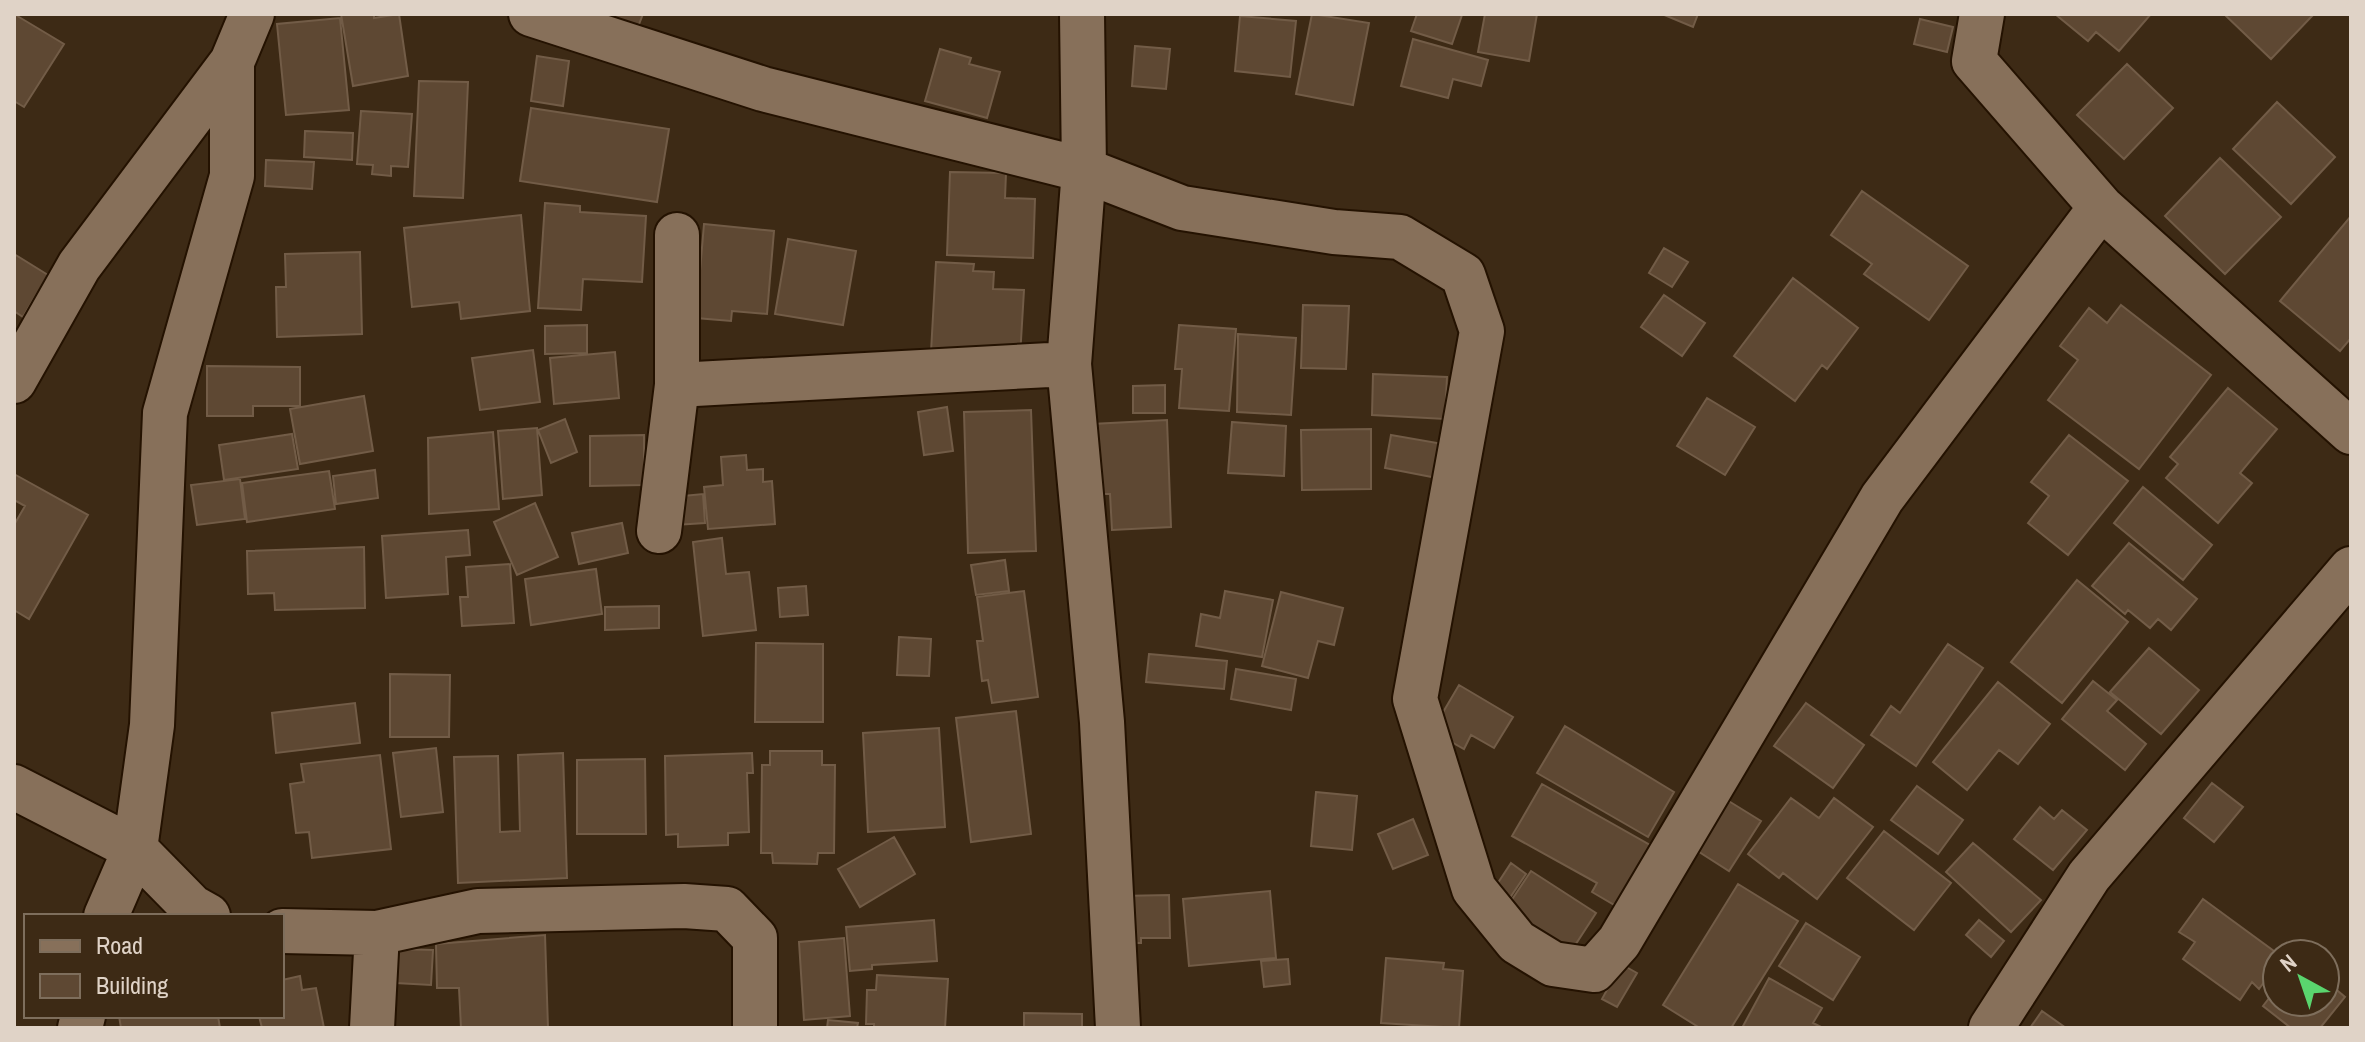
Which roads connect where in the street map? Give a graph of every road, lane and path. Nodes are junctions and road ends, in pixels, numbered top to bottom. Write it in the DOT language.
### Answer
graph roads {
  1 [pos="252,14"];
  2 [pos="531,14"];
  3 [pos="1082,14"];
  4 [pos="1982,14"];
  5 [pos="232,62"];
  6 [pos="1084,170"];
  7 [pos="2101,207"];
  8 [pos="677,235"];
  9 [pos="1069,364"];
  10 [pos="14,381"];
  11 [pos="677,385"];
  12 [pos="2351,432"];
  13 [pos="659,531"];
  14 [pos="2351,569"];
  15 [pos="14,787"];
  16 [pos="135,849"];
  17 [pos="107,914"];
  18 [pos="204,914"];
  19 [pos="284,931"];
  20 [pos="377,933"];
  21 [pos="372,1028"];
  22 [pos="755,1028"];
  23 [pos="1118,1028"];
  24 [pos="1991,1028"];
  1 -- 5 [label="street"];
  2 -- 6 [label="street"];
  3 -- 6 [label="street"];
  4 -- 7 [label="street"];
  5 -- 10 [label="street"];
  5 -- 16 [label="street"];
  6 -- 7 [label="street"];
  6 -- 9 [label="street"];
  7 -- 12 [label="street"];
  8 -- 11 [label="street"];
  9 -- 11 [label="street"];
  9 -- 23 [label="street"];
  11 -- 13 [label="street"];
  14 -- 24 [label="street"];
  15 -- 16 [label="street"];
  16 -- 17 [label="street"];
  16 -- 18 [label="street"];
  19 -- 20 [label="street"];
  20 -- 21 [label="street"];
  20 -- 22 [label="street"];
}
